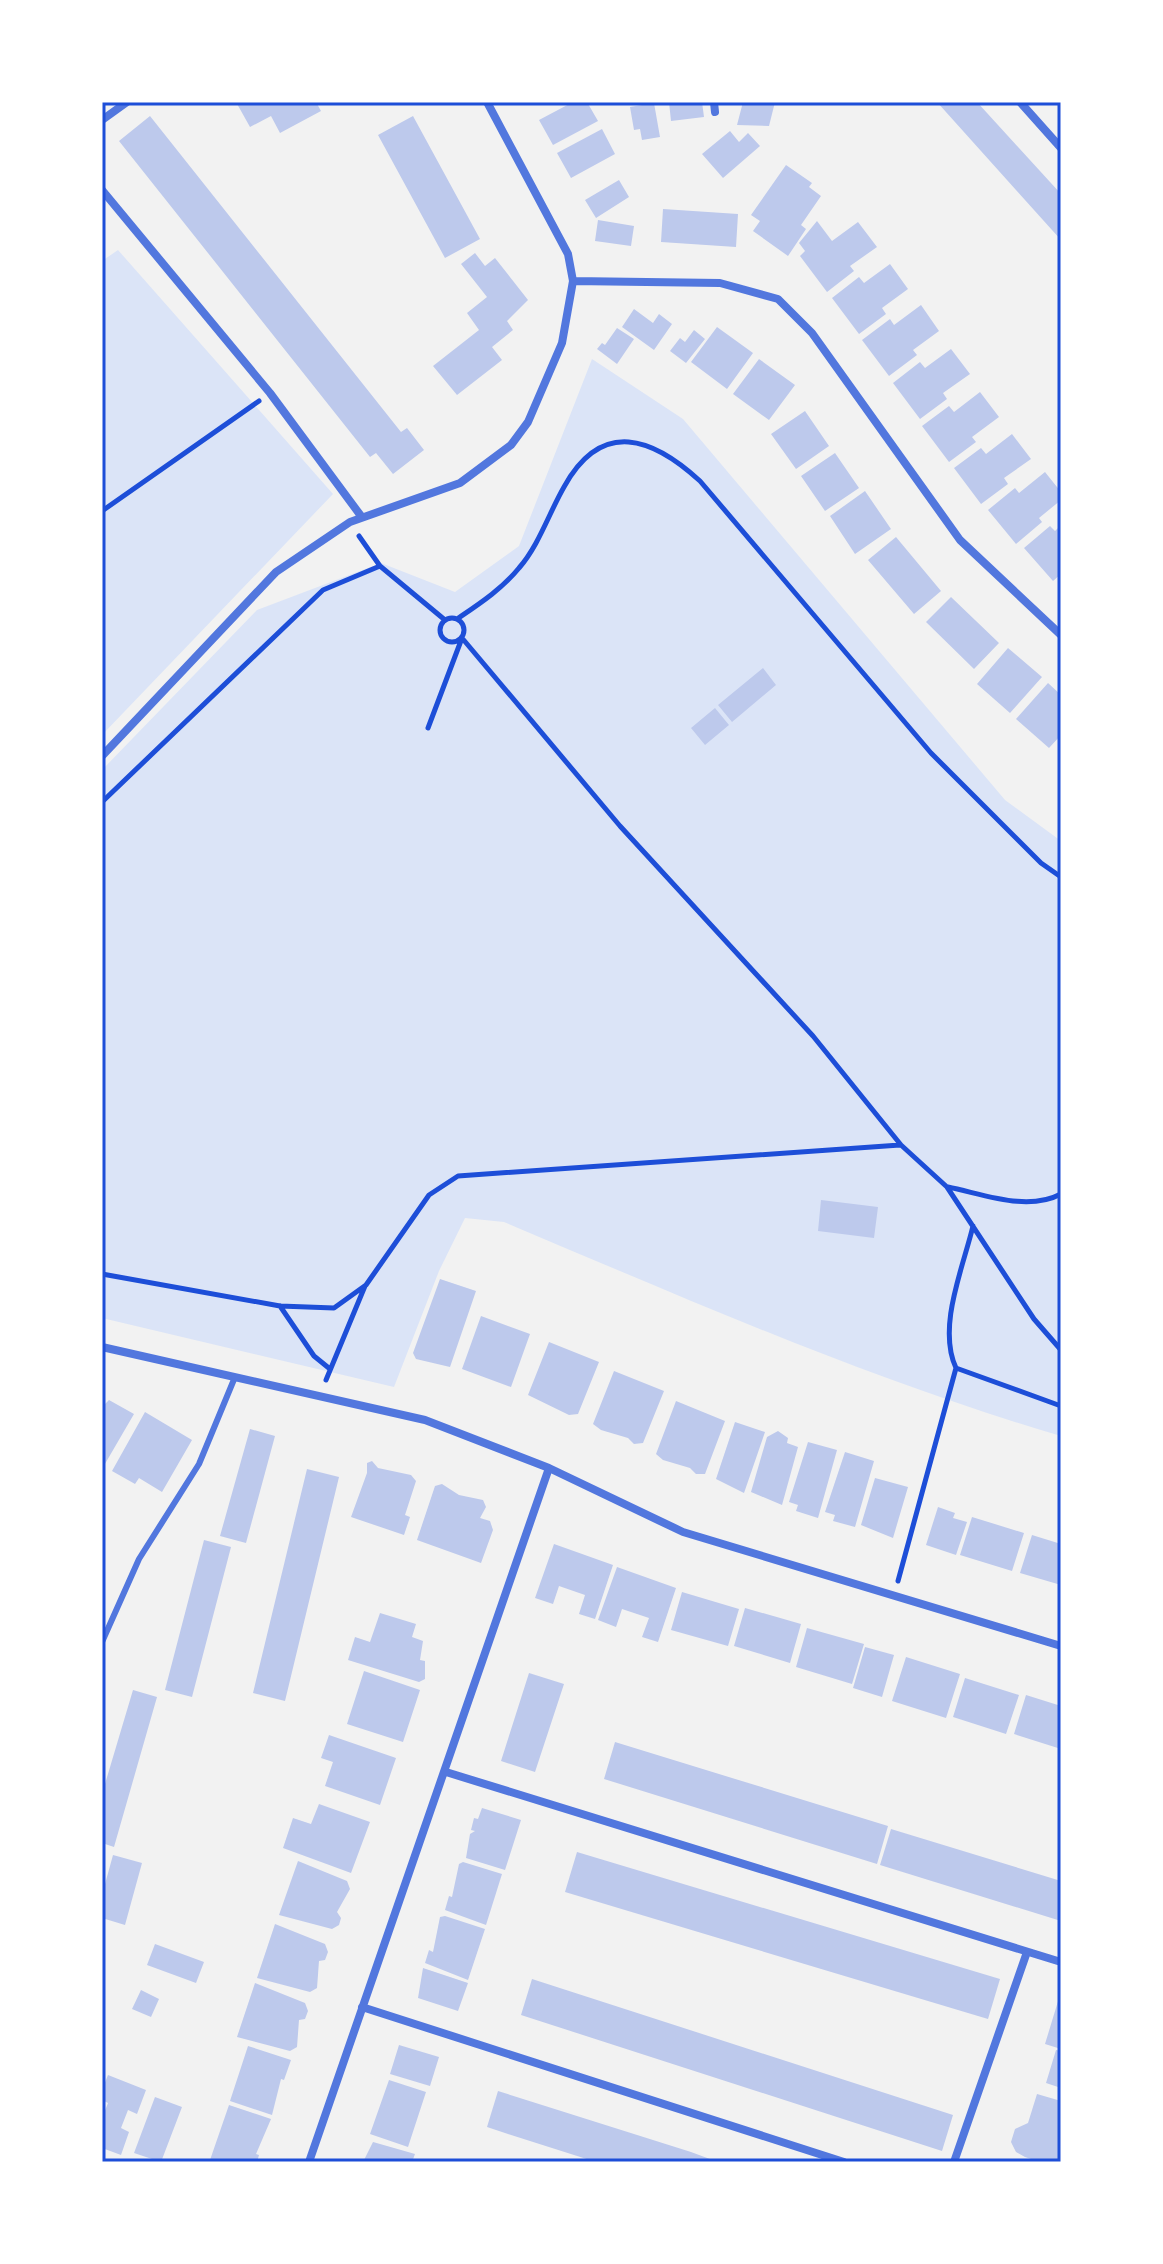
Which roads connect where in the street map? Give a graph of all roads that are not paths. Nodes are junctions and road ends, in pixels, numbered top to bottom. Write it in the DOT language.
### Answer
graph roads {
  1 [pos="127,102"];
  2 [pos="487,102"];
  3 [pos="714,102"];
  4 [pos="1020,102"];
  5 [pos="715,112"];
  6 [pos="102,120"];
  7 [pos="1061,148"];
  8 [pos="102,190"];
  9 [pos="573,281"];
  10 [pos="361,516"];
  11 [pos="1061,635"];
  12 [pos="102,756"];
  13 [pos="102,1347"];
  14 [pos="235,1377"];
  15 [pos="549,1468"];
  16 [pos="102,1642"];
  17 [pos="1061,1646"];
  18 [pos="446,1772"];
  19 [pos="1027,1952"];
  20 [pos="1061,1962"];
  21 [pos="362,2007"];
  22 [pos="309,2162"];
  23 [pos="844,2162"];
  24 [pos="954,2162"];
  1 -- 6 [label="street"];
  2 -- 9 [label="street"];
  3 -- 5 [label="street"];
  4 -- 7 [label="street"];
  8 -- 10 [label="street"];
  9 -- 10 [label="street"];
  9 -- 11 [label="street"];
  10 -- 12 [label="street"];
  13 -- 14 [label="street"];
  14 -- 15 [label="street"];
  14 -- 16 [label="lane"];
  15 -- 17 [label="street"];
  15 -- 18 [label="street"];
  18 -- 19 [label="street"];
  18 -- 21 [label="street"];
  19 -- 20 [label="street"];
  19 -- 24 [label="street"];
  21 -- 22 [label="street"];
  21 -- 23 [label="street"];
}
